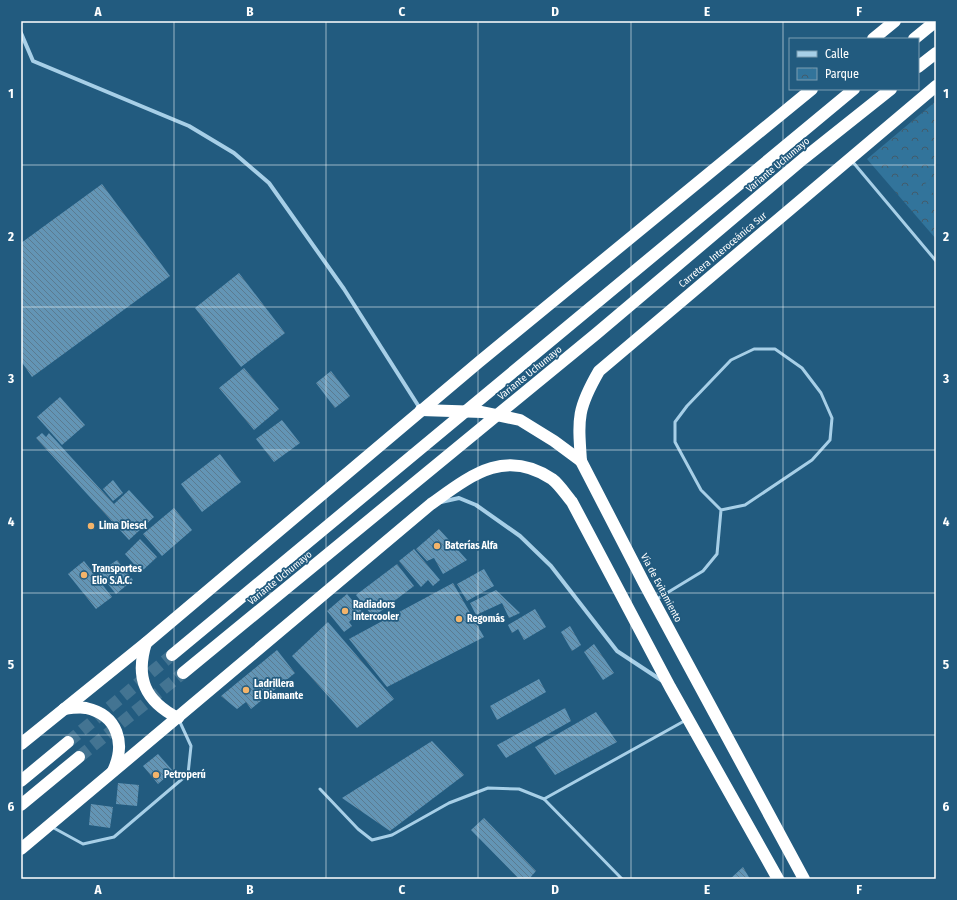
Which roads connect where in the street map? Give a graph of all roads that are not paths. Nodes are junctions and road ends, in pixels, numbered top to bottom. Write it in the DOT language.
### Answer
graph roads {
  1 [pos="895,21"];
  2 [pos="936,21"];
  3 [pos="21,33"];
  4 [pos="874,38"];
  5 [pos="915,38"];
  6 [pos="936,53"];
  7 [pos="919,66"];
  8 [pos="936,86"];
  9 [pos="811,90"];
  10 [pos="853,90"];
  11 [pos="889,90"];
  12 [pos="850,158"];
  13 [pos="936,261"];
  14 [pos="421,410"];
  15 [pos="581,461"];
  16 [pos="431,504"];
  17 [pos="721,510"];
  18 [pos="653,601"];
  19 [pos="146,643"];
  20 [pos="172,655"];
  21 [pos="183,673"];
  22 [pos="670,687"];
  23 [pos="64,709"];
  24 [pos="178,718"];
  25 [pos="689,718"];
  26 [pos="68,742"];
  27 [pos="21,744"];
  28 [pos="78,757"];
  29 [pos="112,774"];
  30 [pos="21,781"];
  31 [pos="320,788"];
  32 [pos="544,799"];
  33 [pos="21,806"];
  34 [pos="49,825"];
  35 [pos="21,849"];
  36 [pos="622,879"];
  37 [pos="778,879"];
  38 [pos="804,879"];
  1 -- 4 [label="highway"];
  2 -- 5 [label="highway"];
  3 -- 14 [label="street"];
  6 -- 7 [label="highway"];
  8 -- 12 [label="highway, Carretera Interoceánica Sur"];
  9 -- 14 [label="highway"];
  10 -- 20 [label="highway, Variante Uchumayo"];
  11 -- 21 [label="highway, Variante Uchumayo"];
  12 -- 13 [label="lane"];
  12 -- 15 [label="highway, Carretera Interoceánica Sur"];
  14 -- 15 [label="highway, Vía de Evitamiento"];
  14 -- 19 [label="highway"];
  15 -- 18 [label="highway, Vía de Evitamiento"];
  16 -- 22 [label="street"];
  16 -- 22 [label="highway"];
  16 -- 24 [label="highway"];
  17 -- 17 [label="lane"];
  17 -- 18 [label="lane"];
  18 -- 38 [label="highway, Vía de Evitamiento"];
  19 -- 23 [label="highway"];
  19 -- 24 [label="highway"];
  22 -- 25 [label="highway"];
  23 -- 27 [label="highway"];
  23 -- 29 [label="highway"];
  24 -- 29 [label="highway"];
  24 -- 34 [label="lane"];
  25 -- 32 [label="lane"];
  25 -- 37 [label="highway"];
  26 -- 30 [label="highway"];
  28 -- 33 [label="highway"];
  29 -- 34 [label="highway"];
  31 -- 32 [label="lane"];
  32 -- 36 [label="lane"];
  34 -- 35 [label="highway"];
}
